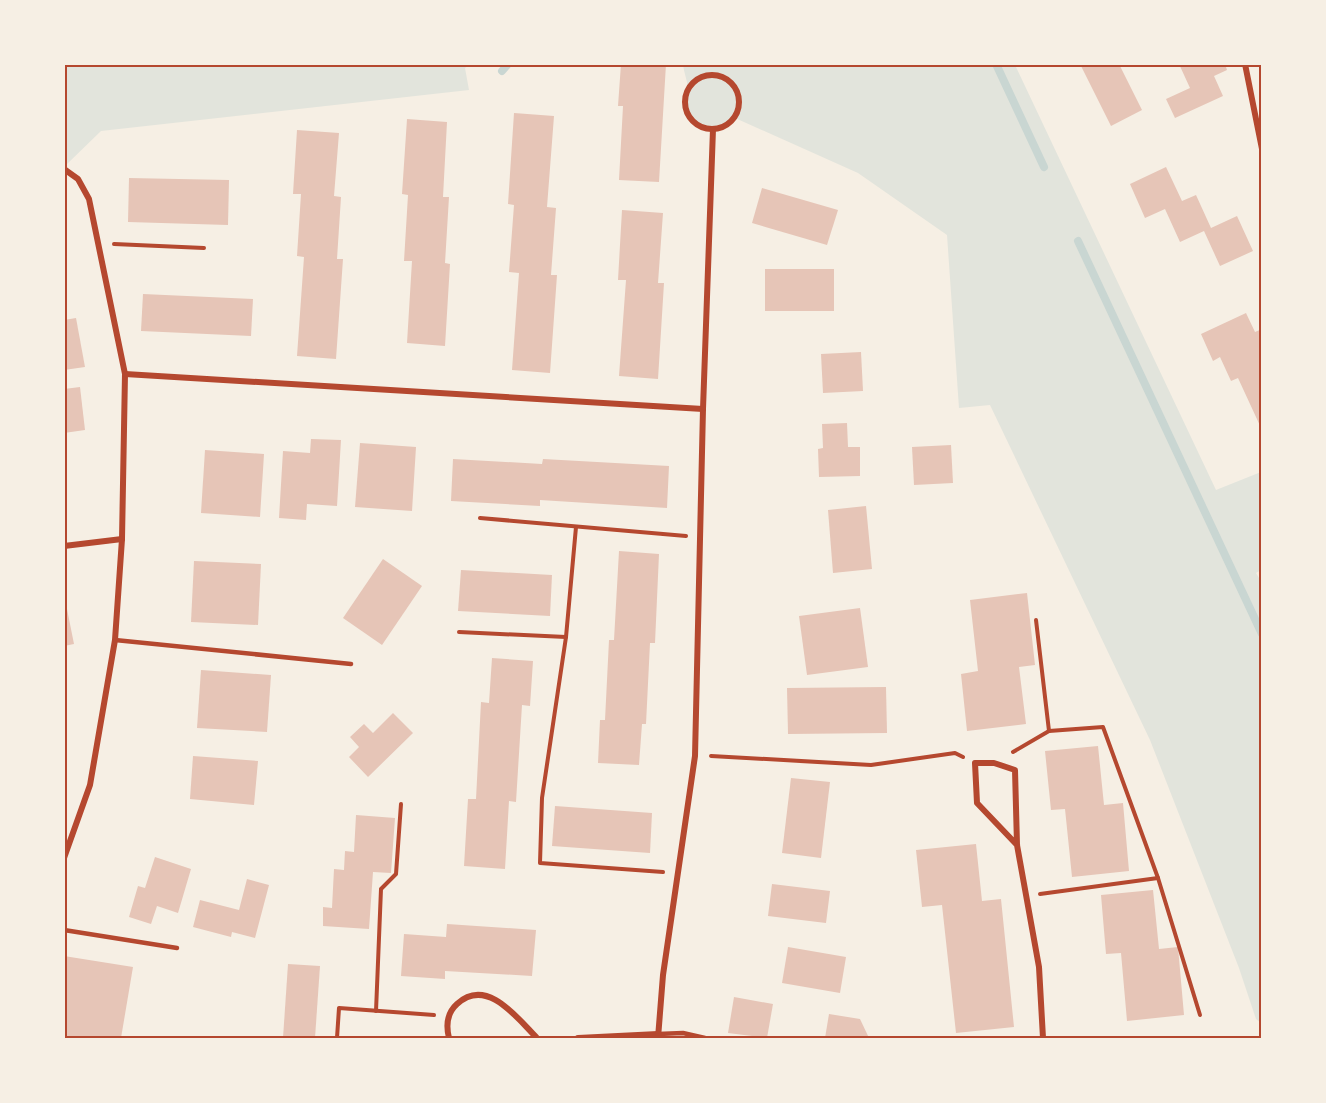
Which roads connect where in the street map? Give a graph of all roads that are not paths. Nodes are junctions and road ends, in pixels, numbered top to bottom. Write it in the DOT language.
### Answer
graph roads {
  1 [pos="1245,64"];
  2 [pos="712,129"];
  3 [pos="1262,149"];
  4 [pos="64,169"];
  5 [pos="125,374"];
  6 [pos="703,409"];
  7 [pos="122,539"];
  8 [pos="64,546"];
  9 [pos="115,640"];
  10 [pos="351,664"];
  11 [pos="1017,845"];
  12 [pos="64,858"];
  13 [pos="64,930"];
  14 [pos="177,948"];
  15 [pos="658,1036"];
  16 [pos="449,1038"];
  17 [pos="537,1038"];
  18 [pos="578,1038"];
  19 [pos="705,1038"];
  20 [pos="1043,1038"];
  1 -- 3 [label="street"];
  2 -- 2 [label="street"];
  2 -- 6 [label="street"];
  4 -- 5 [label="street"];
  5 -- 6 [label="street"];
  5 -- 7 [label="street"];
  6 -- 15 [label="street"];
  7 -- 8 [label="street"];
  7 -- 9 [label="street"];
  9 -- 10 [label="lane"];
  9 -- 12 [label="street"];
  11 -- 11 [label="street"];
  11 -- 20 [label="street"];
  13 -- 14 [label="lane"];
  15 -- 18 [label="street"];
  15 -- 19 [label="lane"];
  16 -- 17 [label="street"];
}
